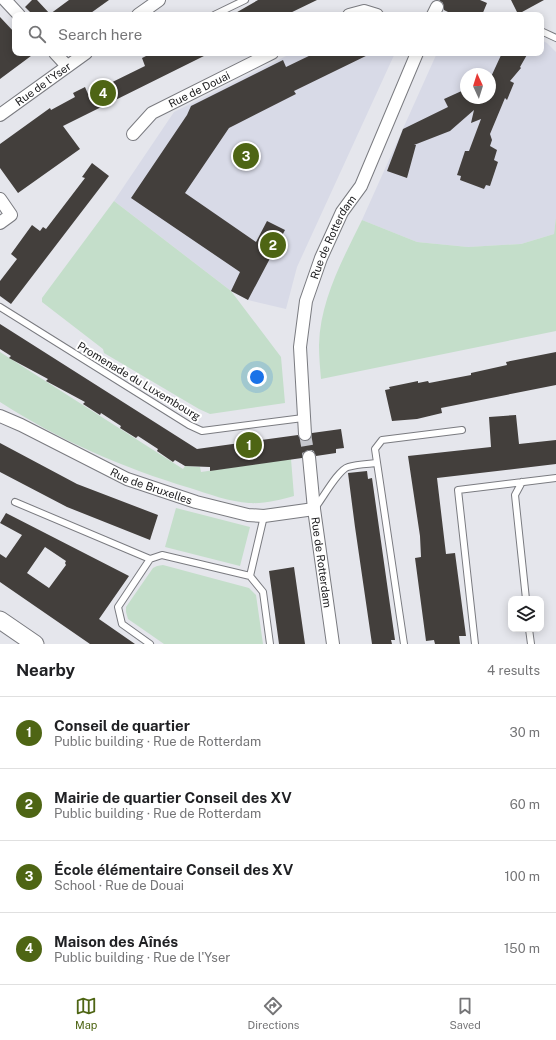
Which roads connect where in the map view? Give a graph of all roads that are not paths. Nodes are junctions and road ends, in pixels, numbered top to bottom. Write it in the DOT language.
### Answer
graph roads {
  1 [pos="5,0"];
  2 [pos="159,0"];
  3 [pos="245,0"];
  4 [pos="16,12"];
  5 [pos="142,12"];
  6 [pos="220,12"];
  7 [pos="544,32"];
  8 [pos="556,38"];
  9 [pos="58,56"];
  10 [pos="82,56"];
  11 [pos="266,56"];
  12 [pos="416,56"];
  13 [pos="67,66"];
  14 [pos="0,115"];
  15 [pos="133,134"];
  16 [pos="0,200"];
  17 [pos="0,223"];
  18 [pos="0,307"];
  19 [pos="0,416"];
  20 [pos="303,418"];
  21 [pos="462,430"];
  22 [pos="305,434"];
  23 [pos="309,457"];
  24 [pos="377,463"];
  25 [pos="556,478"];
  26 [pos="522,482"];
  27 [pos="15,502"];
  28 [pos="314,509"];
  29 [pos="264,516"];
  30 [pos="150,559"];
  31 [pos="250,576"];
  32 [pos="526,596"];
  33 [pos="0,620"];
  34 [pos="529,632"];
  35 [pos="35,644"];
  36 [pos="150,644"];
  37 [pos="270,644"];
  38 [pos="333,644"];
  39 [pos="404,644"];
  40 [pos="475,644"];
  41 [pos="531,644"];
  1 -- 4 [label="street"];
  2 -- 5 [label="street"];
  3 -- 6 [label="lane"];
  7 -- 8 [label="lane"];
  9 -- 13 [label="street"];
  10 -- 13 [label="street, Rue de l'Yser"];
  11 -- 15 [label="street, Rue de Douai"];
  12 -- 20 [label="street, Rue de Rotterdam"];
  13 -- 14 [label="street, Rue de l'Yser"];
  16 -- 17 [label="street"];
  18 -- 20 [label="lane, Promenade du Luxembourg"];
  19 -- 29 [label="street, Rue de Bruxelles"];
  20 -- 22 [label="street, Rue de Rotterdam"];
  21 -- 24 [label="lane"];
  23 -- 28 [label="street, Rue de Rotterdam"];
  24 -- 28 [label="lane"];
  24 -- 39 [label="lane"];
  25 -- 26 [label="lane"];
  26 -- 32 [label="lane"];
  26 -- 40 [label="lane"];
  27 -- 30 [label="lane"];
  28 -- 29 [label="street, Rue de Bruxelles"];
  28 -- 38 [label="street, Rue de Rotterdam"];
  29 -- 31 [label="lane"];
  30 -- 31 [label="lane"];
  30 -- 36 [label="lane"];
  31 -- 37 [label="lane"];
  33 -- 35 [label="main road"];
  34 -- 41 [label="lane"];
}
